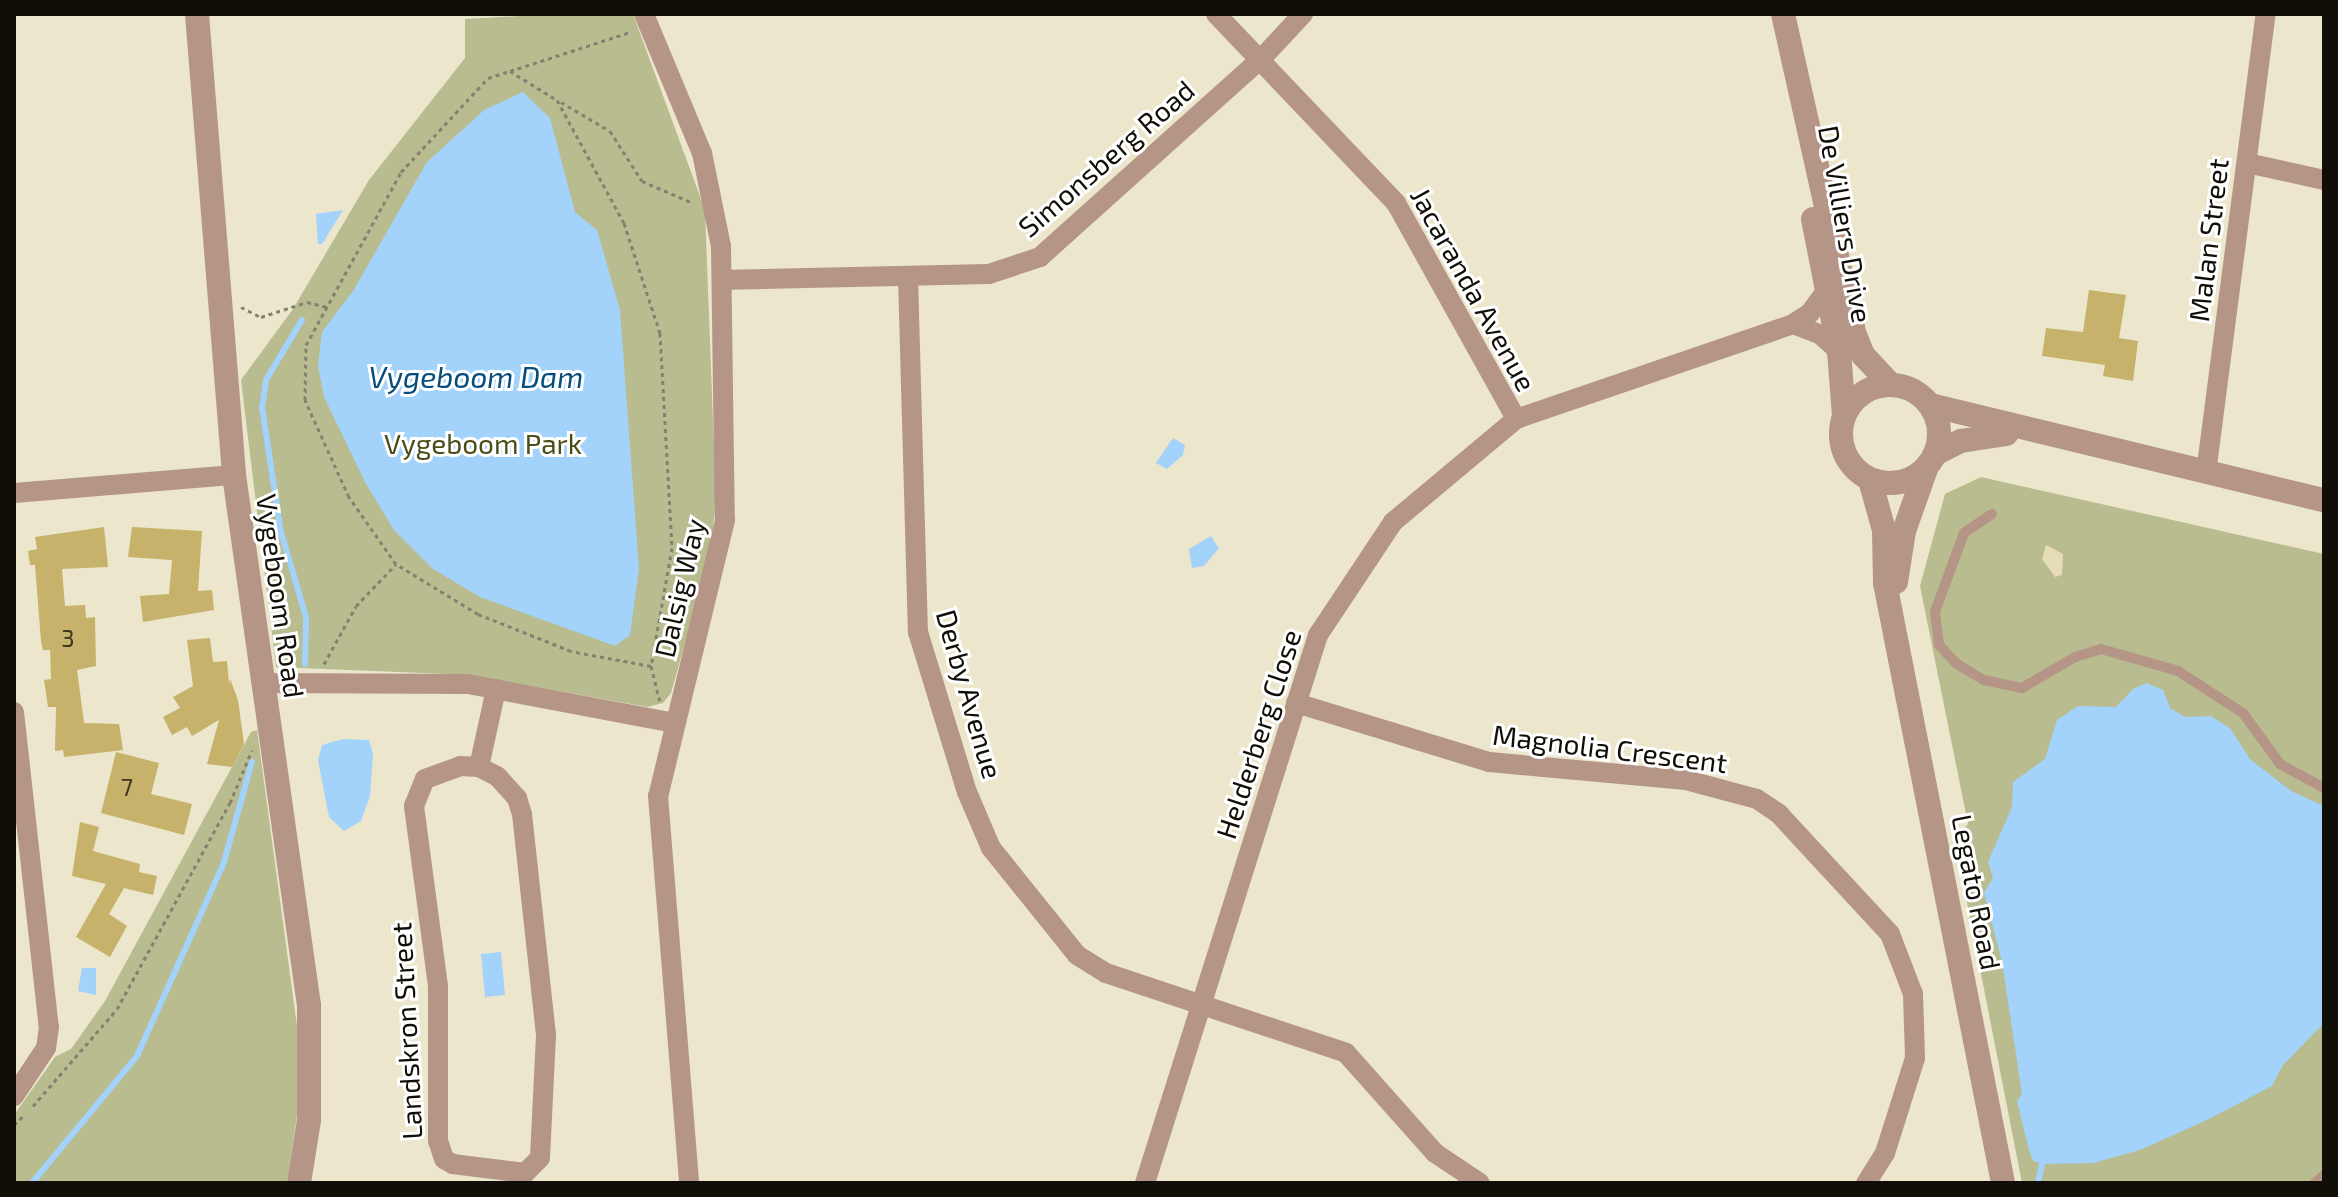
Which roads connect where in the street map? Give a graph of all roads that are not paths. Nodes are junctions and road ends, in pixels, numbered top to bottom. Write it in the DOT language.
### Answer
graph roads {
  1 [pos="197,14"];
  2 [pos="1216,14"];
  3 [pos="1303,14"];
  4 [pos="1783,14"];
  5 [pos="2266,14"];
  6 [pos="647,20"];
  7 [pos="1789,43"];
  8 [pos="1261,59"];
  9 [pos="2247,163"];
  10 [pos="2324,180"];
  11 [pos="908,277"];
  12 [pos="722,280"];
  13 [pos="1827,290"];
  14 [pos="1793,324"];
  15 [pos="1839,351"];
  16 [pos="1891,385"];
  17 [pos="1930,405"];
  18 [pos="1844,416"];
  19 [pos="1516,419"];
  20 [pos="2029,433"];
  21 [pos="1930,461"];
  22 [pos="2206,473"];
  23 [pos="234,475"];
  24 [pos="1870,480"];
  25 [pos="14,493"];
  26 [pos="2324,500"];
  27 [pos="1992,514"];
  28 [pos="1891,613"];
  29 [pos="263,683"];
  30 [pos="496,689"];
  31 [pos="1296,703"];
  32 [pos="14,712"];
  33 [pos="670,722"];
  34 [pos="479,767"];
  35 [pos="2324,788"];
  36 [pos="1203,1005"];
  37 [pos="14,1096"];
  38 [pos="2324,1175"];
  39 [pos="299,1183"];
  40 [pos="689,1183"];
  41 [pos="1145,1183"];
  42 [pos="1480,1183"];
  43 [pos="1866,1183"];
  44 [pos="2003,1183"];
  45 [pos="2315,1183"];
  1 -- 23 [label="street, Vygeboom Road"];
  2 -- 8 [label="street, Jacaranda Avenue"];
  3 -- 8 [label="street, Simonsberg Road"];
  4 -- 7 [label="street, De Villiers Drive"];
  5 -- 9 [label="street, Malan Street"];
  6 -- 12 [label="street, Dalsig Way"];
  7 -- 13 [label="street, De Villiers Drive"];
  7 -- 16 [label="street, De Villiers Drive"];
  8 -- 11 [label="street, Simonsberg Road"];
  8 -- 19 [label="street, Jacaranda Avenue"];
  9 -- 10 [label="street"];
  9 -- 22 [label="street, Malan Street"];
  11 -- 12 [label="street, Simonsberg Road"];
  11 -- 36 [label="street, Derby Avenue"];
  12 -- 33 [label="street, Dalsig Way"];
  13 -- 14 [label="street, Helderberg Close"];
  13 -- 15 [label="street, De Villiers Drive"];
  14 -- 15 [label="street"];
  14 -- 19 [label="street, Helderberg Close"];
  15 -- 18 [label="street, De Villiers Drive"];
  16 -- 17 [label="street"];
  16 -- 18 [label="street"];
  17 -- 20 [label="street"];
  17 -- 21 [label="street"];
  18 -- 24 [label="street"];
  19 -- 31 [label="street, Helderberg Close"];
  20 -- 21 [label="street"];
  20 -- 22 [label="street"];
  21 -- 24 [label="street"];
  21 -- 28 [label="street, Legato Road"];
  22 -- 26 [label="street"];
  23 -- 25 [label="street"];
  23 -- 29 [label="street, Vygeboom Road"];
  24 -- 28 [label="street, Legato Road"];
  27 -- 35 [label="lane"];
  28 -- 44 [label="street, Legato Road"];
  29 -- 30 [label="street"];
  29 -- 39 [label="street, Vygeboom Road"];
  30 -- 33 [label="street"];
  30 -- 34 [label="street"];
  31 -- 36 [label="street, Helderberg Close"];
  31 -- 43 [label="street, Magnolia Crescent"];
  32 -- 37 [label="street"];
  33 -- 40 [label="street, Dalsig Way"];
  34 -- 34 [label="street, Landskron Street"];
  36 -- 41 [label="street, Helderberg Close"];
  36 -- 42 [label="street"];
  38 -- 45 [label="lane"];
}
